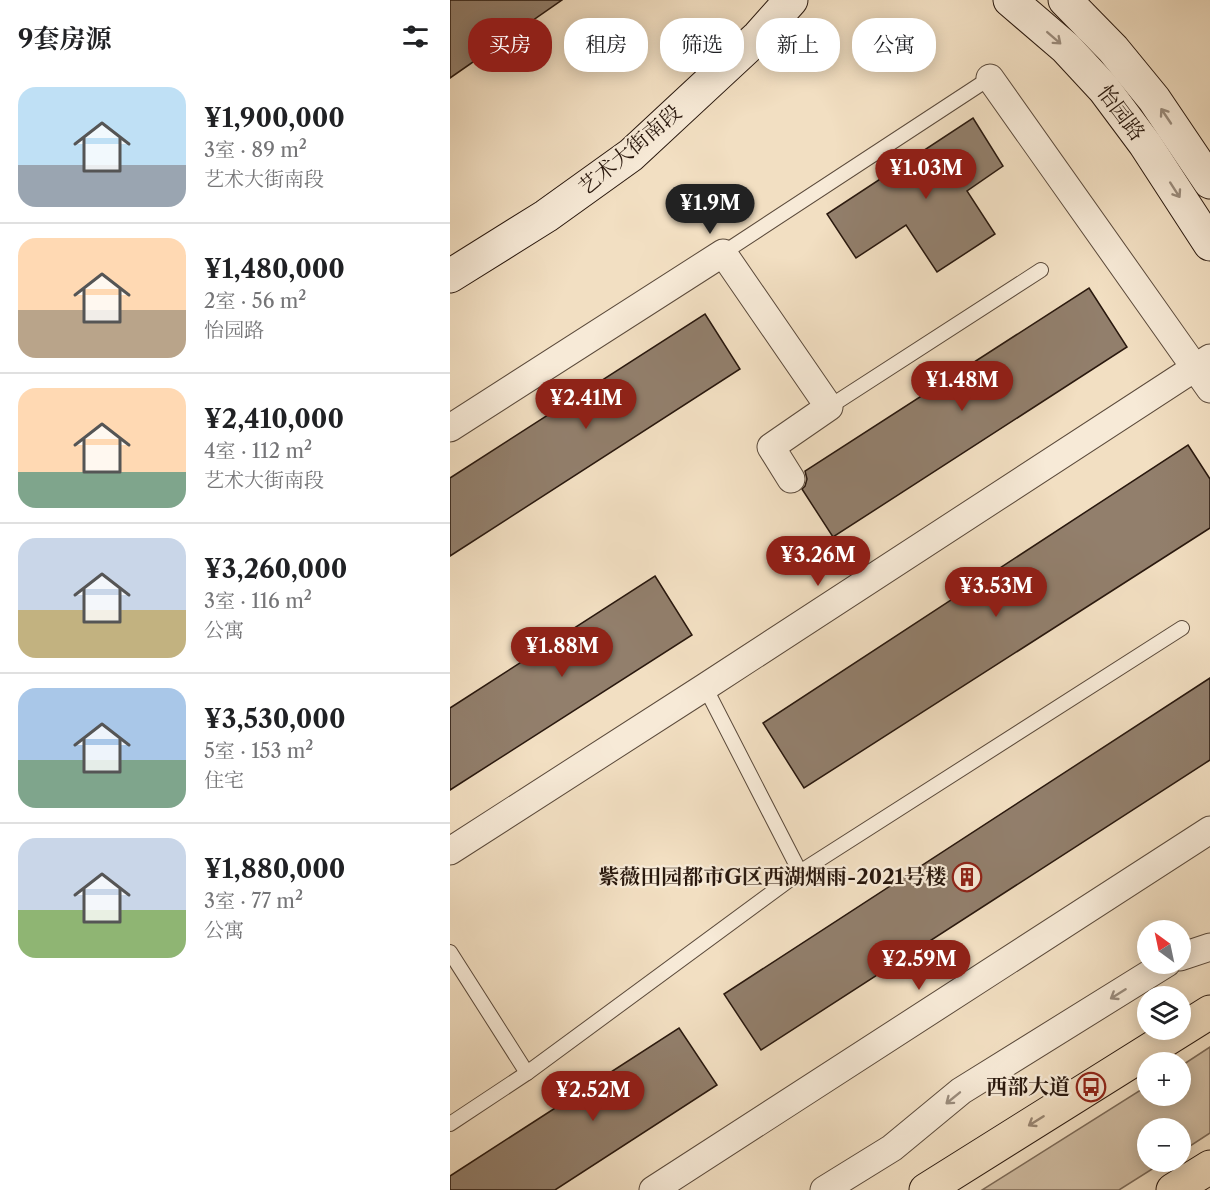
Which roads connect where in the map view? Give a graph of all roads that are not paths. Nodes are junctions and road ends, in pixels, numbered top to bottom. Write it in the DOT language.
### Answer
graph roads {
  1 [pos="791,0"];
  2 [pos="1010,0"];
  3 [pos="1065,0"];
  4 [pos="990,78"];
  5 [pos="1210,182"];
  6 [pos="1210,243"];
  7 [pos="723,253"];
  8 [pos="1041,270"];
  9 [pos="450,276"];
  10 [pos="1205,371"];
  11 [pos="829,407"];
  12 [pos="450,428"];
  13 [pos="791,479"];
  14 [pos="1182,628"];
  15 [pos="705,687"];
  16 [pos="1210,830"];
  17 [pos="450,851"];
  18 [pos="800,872"];
  19 [pos="1210,947"];
  20 [pos="450,952"];
  21 [pos="1191,953"];
  22 [pos="1149,974"];
  23 [pos="1210,1012"];
  24 [pos="527,1073"];
  25 [pos="450,1124"];
  26 [pos="1210,1167"];
  27 [pos="653,1190"];
  28 [pos="824,1190"];
  29 [pos="926,1190"];
  30 [pos="1173,1190"];
  1 -- 9 [label="street, 艺术大街南段"];
  2 -- 6 [label="street, 怡园路, one-way"];
  5 -- 3 [label="street, 怡园路, one-way"];
  4 -- 7 [label="lane"];
  4 -- 10 [label="street"];
  7 -- 11 [label="street"];
  7 -- 12 [label="street"];
  8 -- 11 [label="lane"];
  10 -- 15 [label="street"];
  11 -- 13 [label="street"];
  14 -- 18 [label="lane"];
  15 -- 17 [label="street"];
  15 -- 18 [label="lane"];
  16 -- 27 [label="street"];
  18 -- 24 [label="lane"];
  19 -- 21 [label="street"];
  20 -- 24 [label="lane"];
  22 -- 28 [label="street, one-way"];
  23 -- 29 [label="main road, one-way"];
  24 -- 25 [label="lane"];
  26 -- 30 [label="main road"];
}
